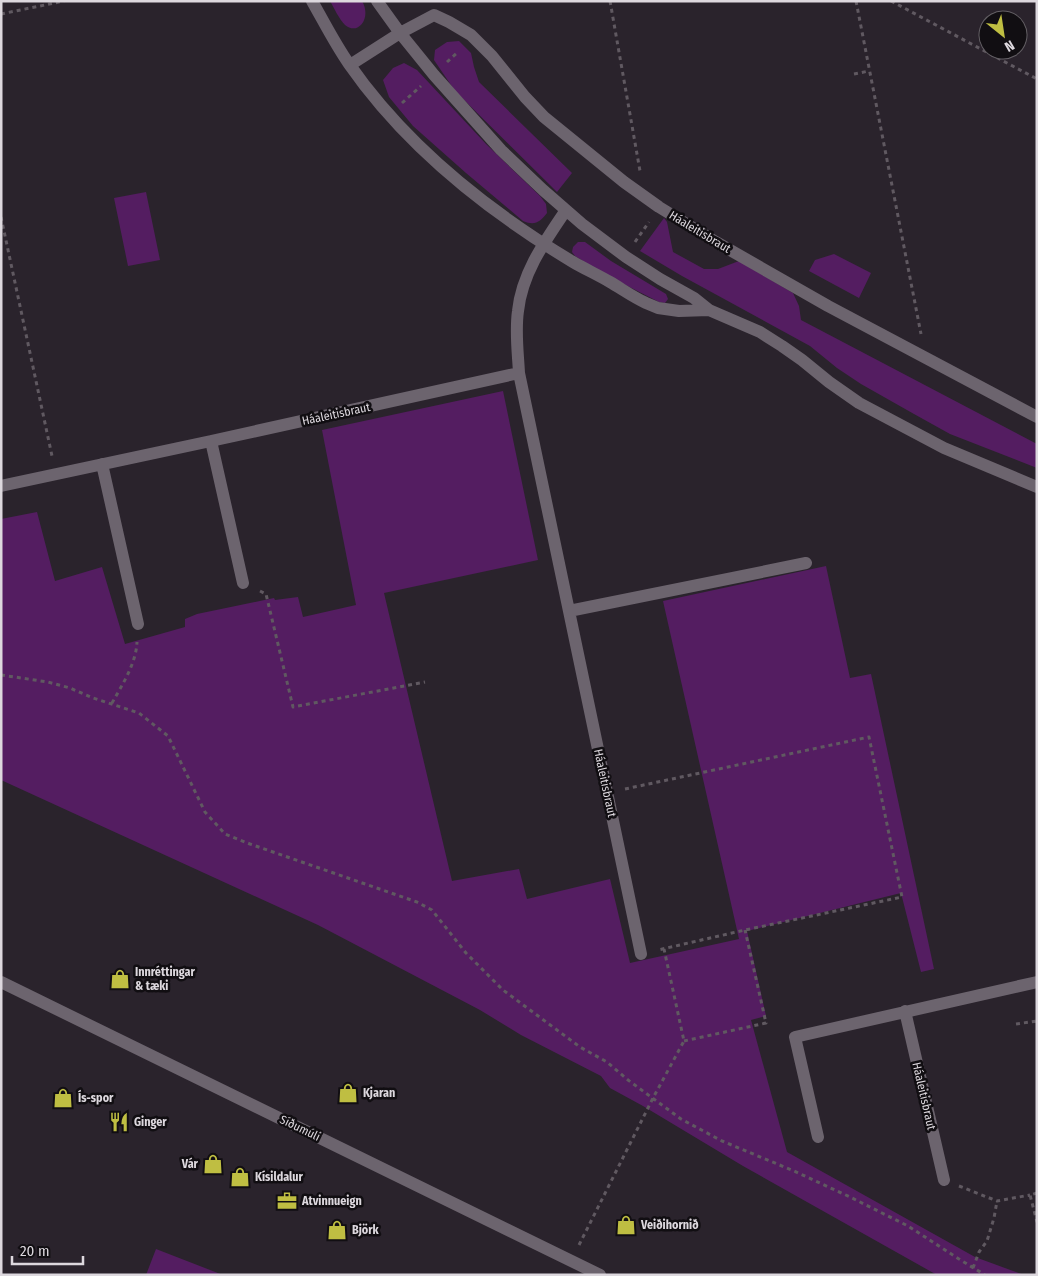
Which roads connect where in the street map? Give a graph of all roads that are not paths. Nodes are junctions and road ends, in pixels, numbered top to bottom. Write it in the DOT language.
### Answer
graph roads {
  1 [pos="312,1"];
  2 [pos="377,1"];
  3 [pos="400,32"];
  4 [pos="350,65"];
  5 [pos="566,210"];
  6 [pos="544,243"];
  7 [pos="709,310"];
  8 [pos="519,373"];
  9 [pos="1037,417"];
  10 [pos="211,441"];
  11 [pos="102,464"];
  12 [pos="1,486"];
  13 [pos="1037,487"];
  14 [pos="806,563"];
  15 [pos="243,583"];
  16 [pos="569,611"];
  17 [pos="138,624"];
  18 [pos="641,954"];
  19 [pos="1,982"];
  20 [pos="1037,982"];
  21 [pos="905,1011"];
  22 [pos="818,1137"];
  23 [pos="944,1180"];
  24 [pos="600,1275"];
  1 -- 4 [label="street"];
  2 -- 3 [label="street"];
  3 -- 4 [label="street, Háaleitisbraut"];
  3 -- 5 [label="street"];
  3 -- 9 [label="street, Háaleitisbraut"];
  4 -- 6 [label="street"];
  5 -- 6 [label="street, Háaleitisbraut"];
  5 -- 7 [label="street"];
  6 -- 7 [label="street"];
  6 -- 8 [label="street, Háaleitisbraut"];
  7 -- 13 [label="street"];
  8 -- 10 [label="street, Háaleitisbraut"];
  8 -- 16 [label="street, Háaleitisbraut"];
  10 -- 11 [label="street, Háaleitisbraut"];
  10 -- 15 [label="street"];
  11 -- 12 [label="street, Háaleitisbraut"];
  11 -- 17 [label="street"];
  14 -- 16 [label="street"];
  16 -- 18 [label="street, Háaleitisbraut"];
  19 -- 24 [label="street, Síðumúli"];
  20 -- 21 [label="street"];
  21 -- 22 [label="street"];
  21 -- 23 [label="street, Háaleitisbraut"];
}
